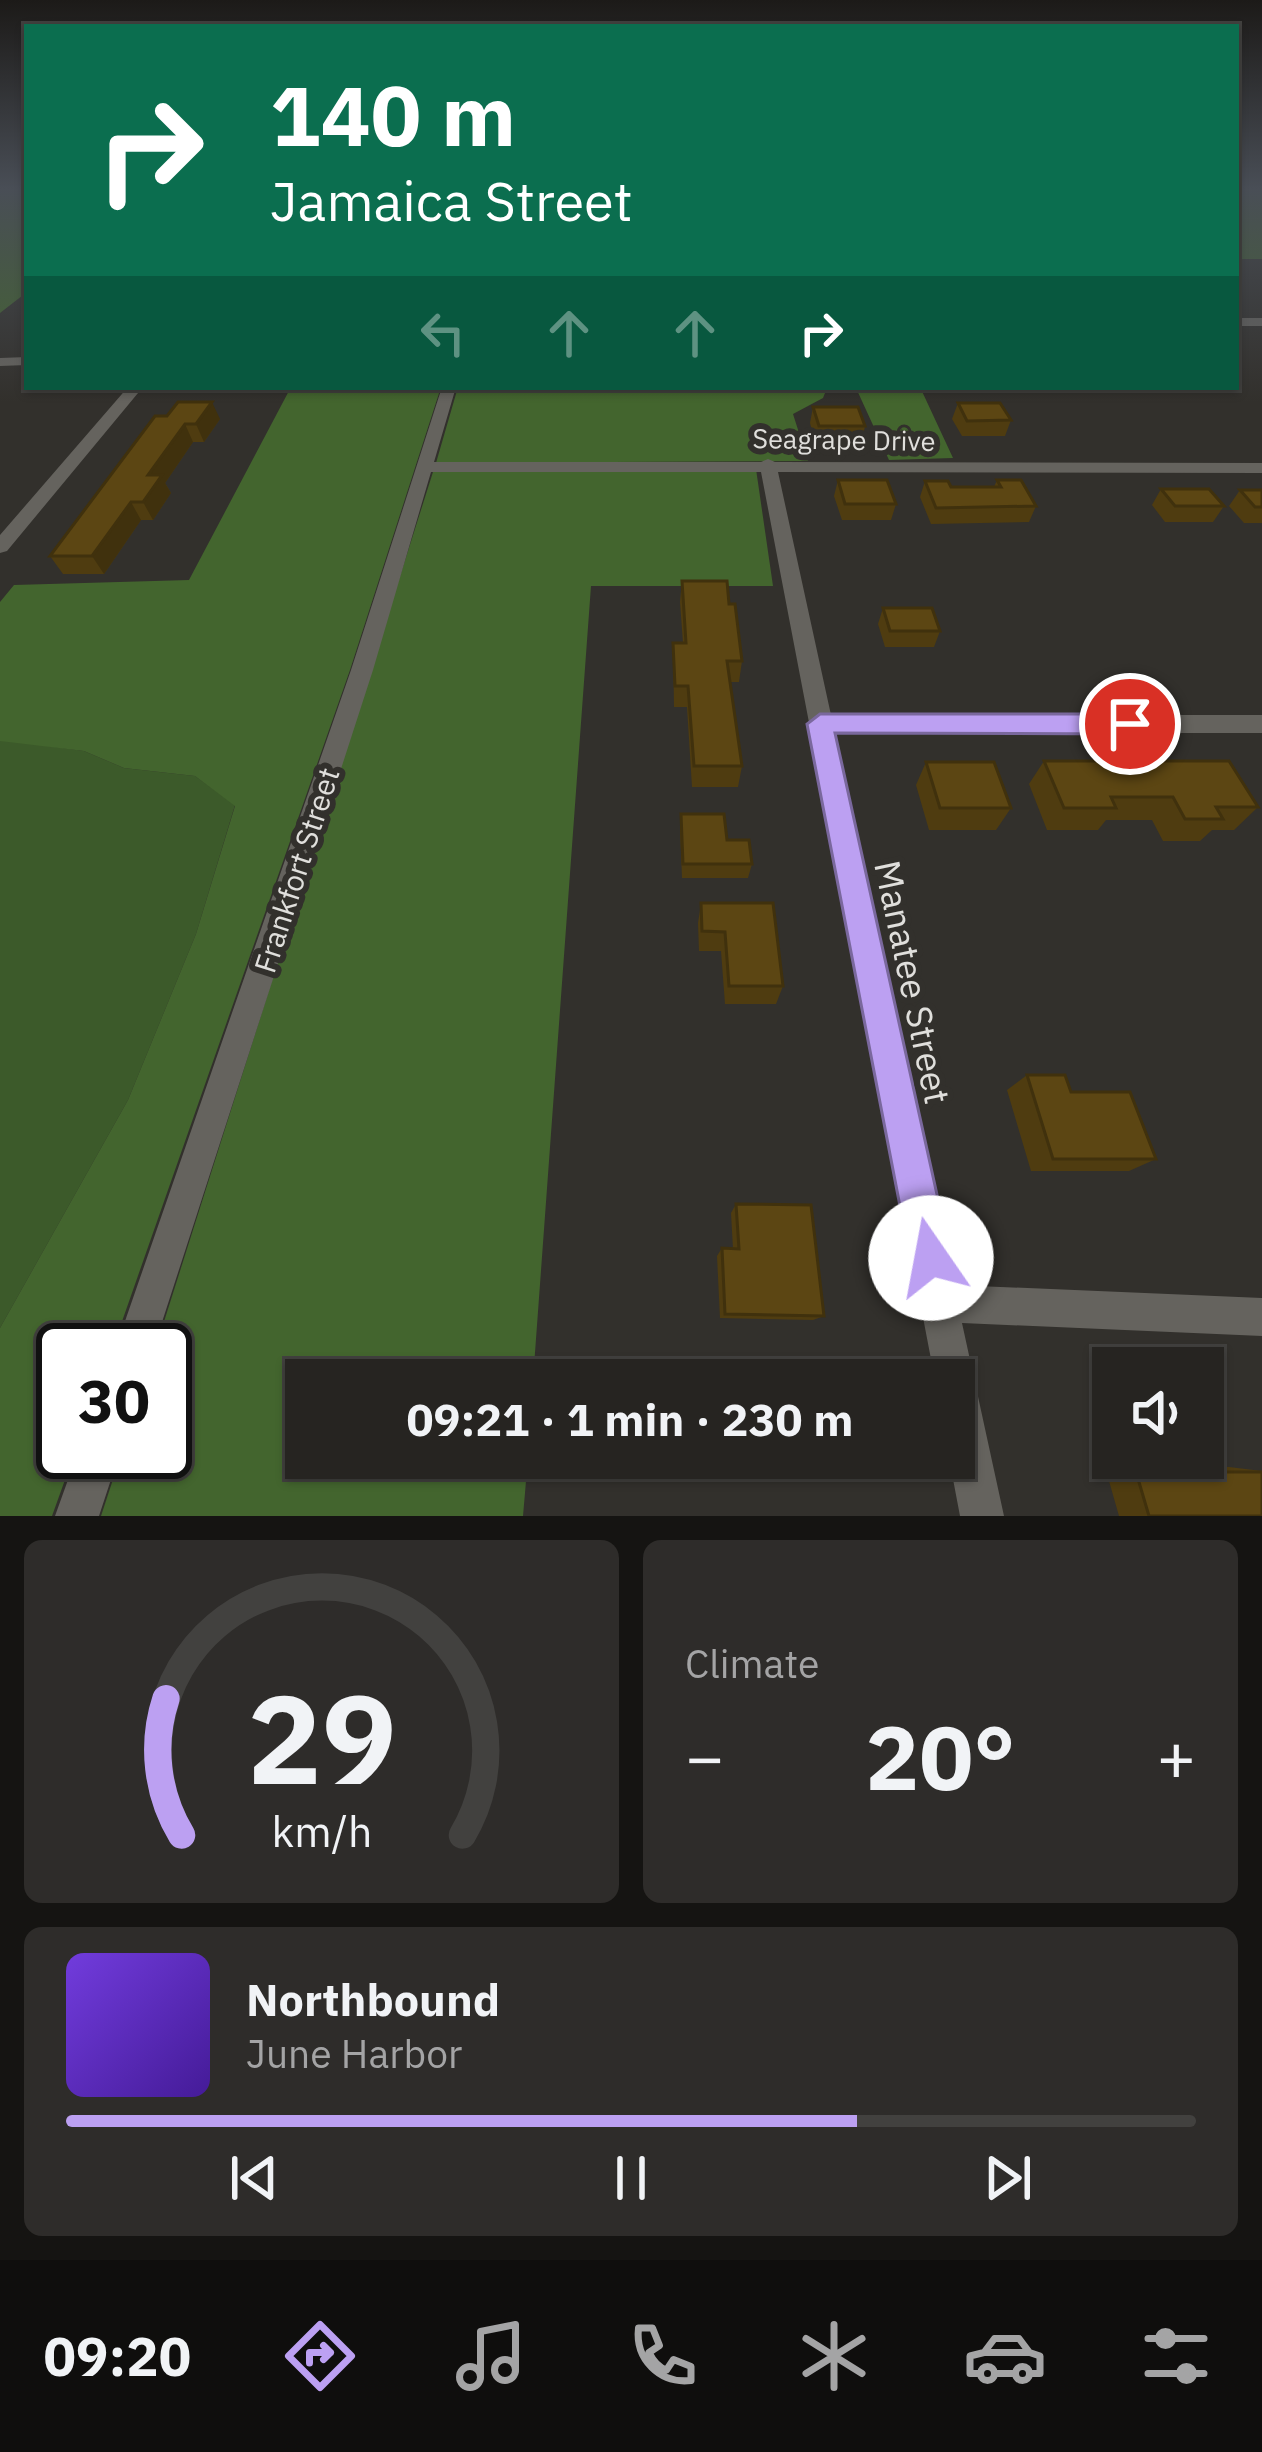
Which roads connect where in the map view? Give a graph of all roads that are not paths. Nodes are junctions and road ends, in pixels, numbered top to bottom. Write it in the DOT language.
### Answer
graph roads {
  1 [pos="133,390"];
  2 [pos="448,390"];
  3 [pos="768,464"];
  4 [pos="425,467"];
  5 [pos="1262,468"];
  6 [pos="0,547"];
  7 [pos="820,724"];
  8 [pos="1262,724"];
  9 [pos="940,1303"];
  10 [pos="1262,1318"];
  11 [pos="143,1323"];
  12 [pos="90,1479"];
  13 [pos="77,1516"];
  14 [pos="982,1516"];
  1 -- 6 [label="street"];
  2 -- 4 [label="street, Frankfort Street"];
  3 -- 4 [label="street, Seagrape Drive"];
  3 -- 5 [label="street, Seagrape Drive"];
  3 -- 7 [label="street, Manatee Street"];
  4 -- 11 [label="street, Frankfort Street"];
  7 -- 8 [label="street"];
  7 -- 9 [label="street, Manatee Street"];
  9 -- 10 [label="street"];
  9 -- 14 [label="street, Manatee Street"];
  12 -- 13 [label="street"];
}
